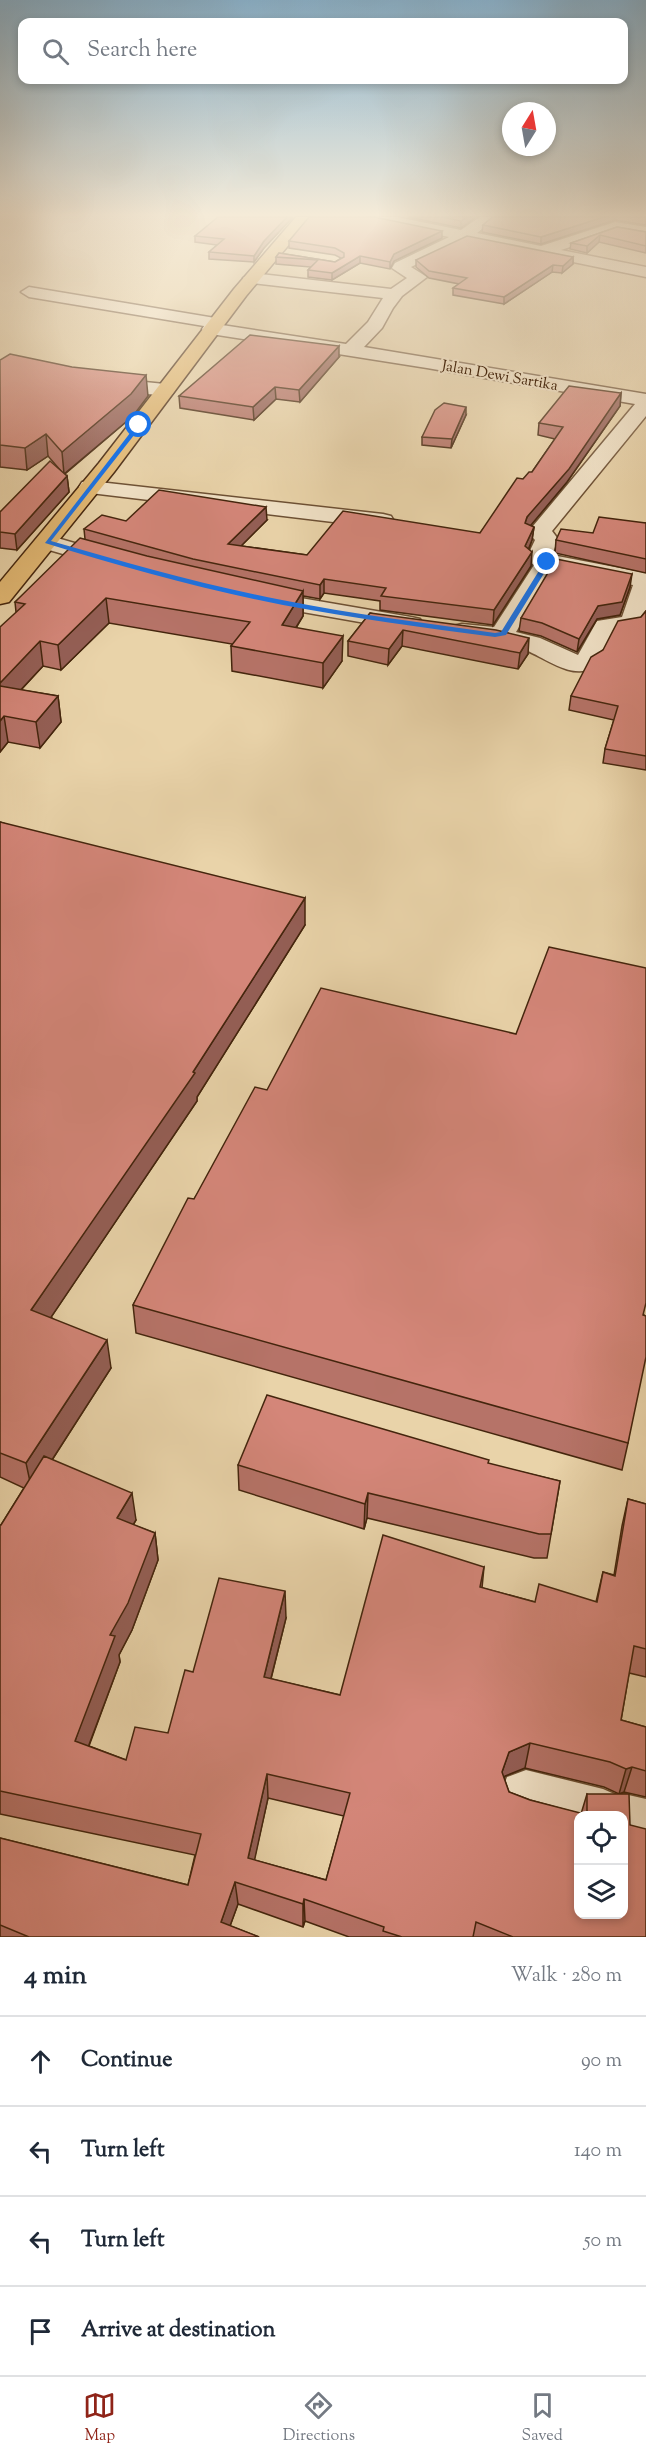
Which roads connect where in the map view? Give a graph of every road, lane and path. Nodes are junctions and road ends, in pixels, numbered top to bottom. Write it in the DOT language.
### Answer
graph roads {
  1 [pos="112,307"];
  2 [pos="228,307"];
  3 [pos="384,307"];
  4 [pos="213,326"];
  5 [pos="351,350"];
  6 [pos="82,381"];
  7 [pos="165,390"];
  8 [pos="646,402"];
  9 [pos="90,487"];
  10 [pos="403,523"];
  11 [pos="47,542"];
  12 [pos="547,562"];
  13 [pos="132,567"];
  14 [pos="646,580"];
  15 [pos="238,593"];
  16 [pos="0,597"];
  17 [pos="495,635"];
  18 [pos="526,1796"];
  19 [pos="587,1811"];
  20 [pos="628,1822"];
  21 [pos="646,1826"];
  1 -- 4 [label="street, Jalan Dewi Sartika"];
  2 -- 4 [label="main road"];
  3 -- 5 [label="street"];
  4 -- 5 [label="street, Jalan Dewi Sartika"];
  4 -- 7 [label="main road"];
  5 -- 8 [label="street, Jalan Dewi Sartika"];
  6 -- 7 [label="street"];
  7 -- 9 [label="main road"];
  8 -- 12 [label="street"];
  9 -- 10 [label="street"];
  9 -- 11 [label="main road"];
  11 -- 13 [label="street"];
  11 -- 16 [label="main road"];
  12 -- 14 [label="street"];
  12 -- 17 [label="street"];
  14 -- 17 [label="street"];
  15 -- 17 [label="street"];
  18 -- 19 [label="street"];
  20 -- 21 [label="street"];
}
